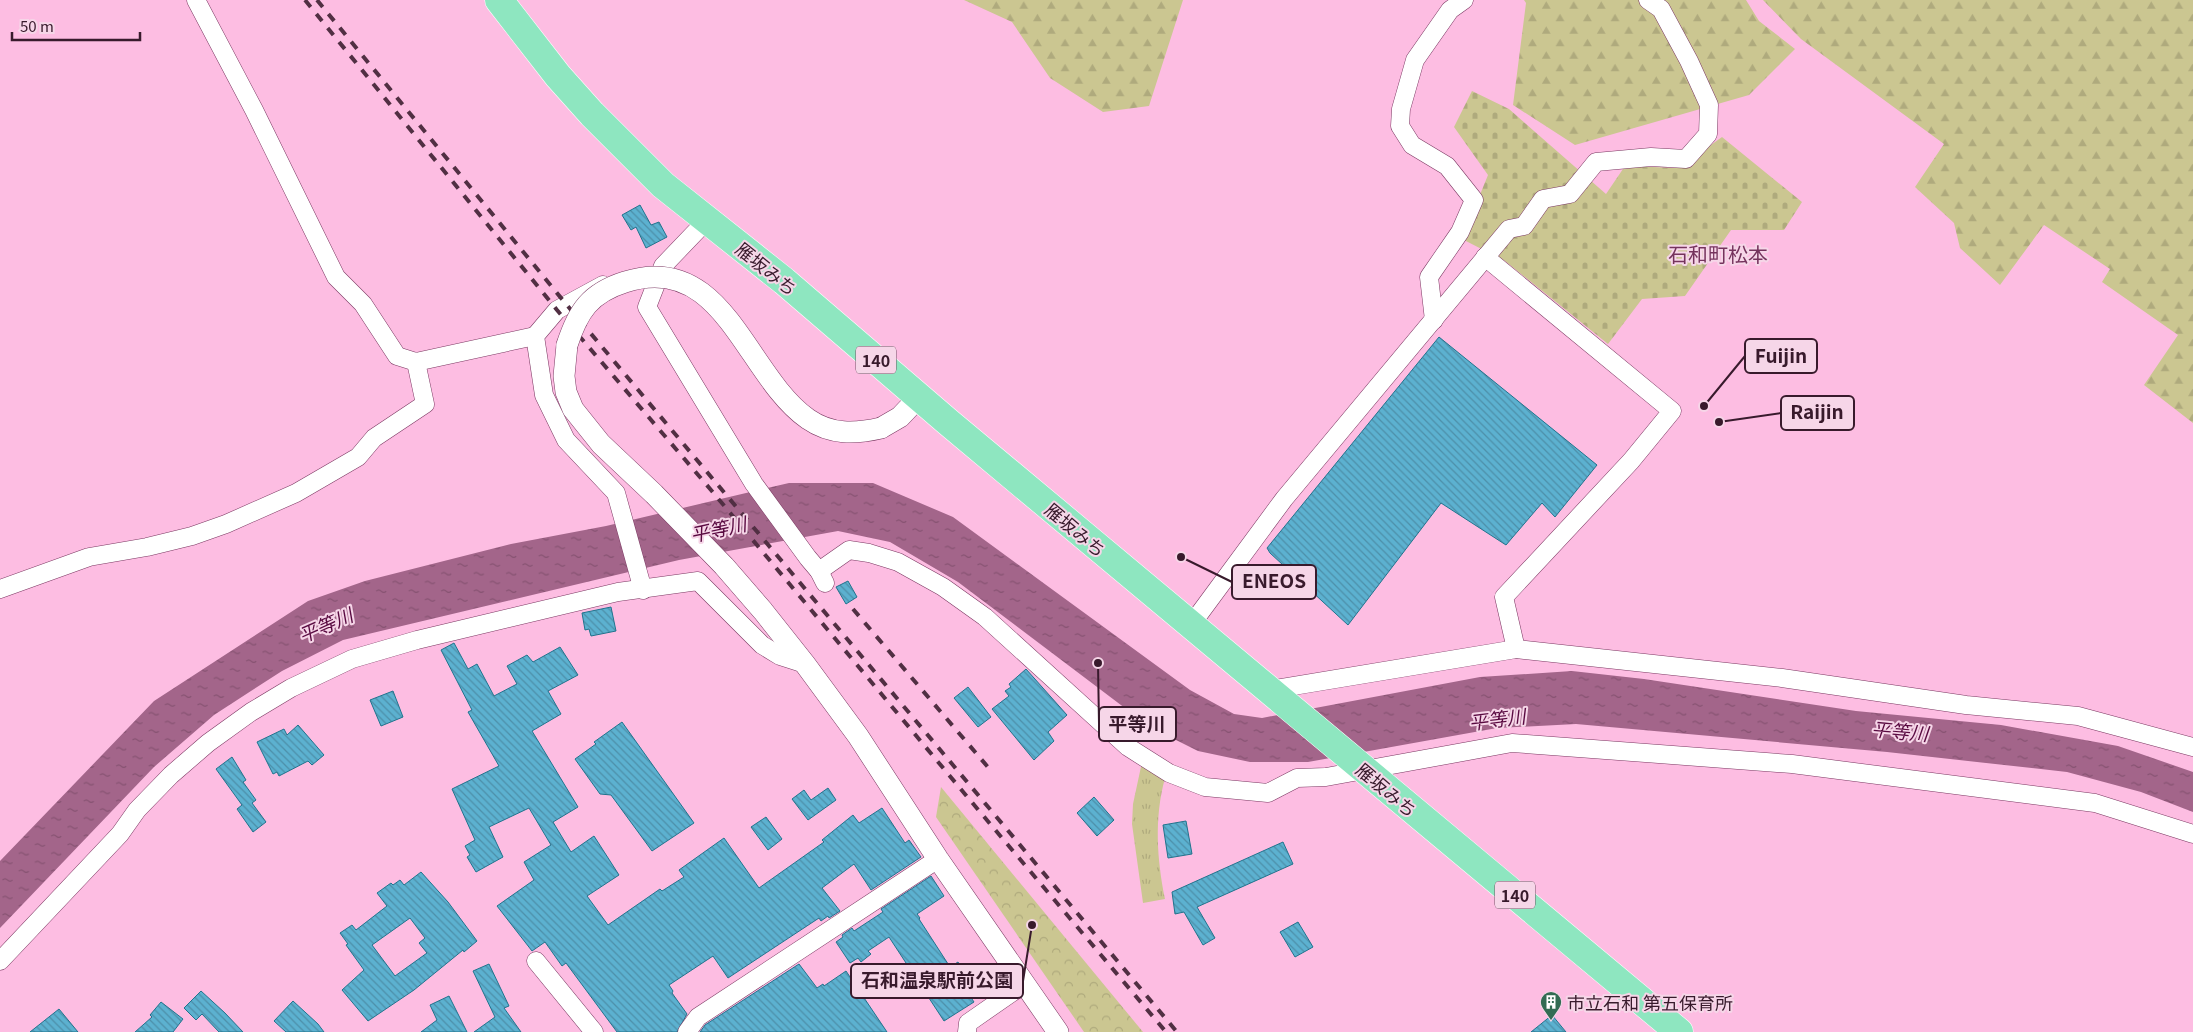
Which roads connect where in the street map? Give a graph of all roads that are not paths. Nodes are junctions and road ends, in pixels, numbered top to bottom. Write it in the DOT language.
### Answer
graph roads {
  1 [pos="196,0"];
  2 [pos="499,0"];
  3 [pos="1464,0"];
  4 [pos="1648,0"];
  5 [pos="707,220"];
  6 [pos="1485,257"];
  7 [pos="663,266"];
  8 [pos="1434,320"];
  9 [pos="535,336"];
  10 [pos="416,362"];
  11 [pos="919,397"];
  12 [pos="642,583"];
  13 [pos="0,590"];
  14 [pos="1191,625"];
  15 [pos="1516,649"];
  16 [pos="805,664"];
  17 [pos="1273,693"];
  18 [pos="2193,748"];
  19 [pos="1357,764"];
  20 [pos="2193,834"];
  21 [pos="938,859"];
  22 [pos="0,961"];
  23 [pos="536,961"];
  24 [pos="1024,984"];
  25 [pos="594,1032"];
  26 [pos="687,1032"];
  27 [pos="967,1032"];
  28 [pos="1058,1032"];
  29 [pos="1679,1032"];
  1 -- 10 [label="street"];
  2 -- 5 [label="highway, 雁坂みち / 140"];
  3 -- 8 [label="street"];
  4 -- 6 [label="street"];
  5 -- 7 [label="street"];
  5 -- 11 [label="highway, 雁坂みち / 140"];
  6 -- 8 [label="street"];
  6 -- 15 [label="street"];
  7 -- 9 [label="street"];
  7 -- 19 [label="street"];
  8 -- 14 [label="street"];
  9 -- 10 [label="street"];
  9 -- 12 [label="street"];
  10 -- 13 [label="street"];
  11 -- 14 [label="highway, 雁坂みち / 140"];
  11 -- 16 [label="street, bridge"];
  12 -- 16 [label="street"];
  12 -- 22 [label="street"];
  14 -- 17 [label="highway, 雁坂みち / 140"];
  15 -- 17 [label="street"];
  15 -- 18 [label="street"];
  16 -- 21 [label="street"];
  17 -- 19 [label="highway, 雁坂みち / 140"];
  19 -- 20 [label="street"];
  19 -- 29 [label="highway, 雁坂みち / 140"];
  21 -- 24 [label="street"];
  21 -- 26 [label="street"];
  23 -- 25 [label="street"];
  24 -- 27 [label="street"];
  24 -- 28 [label="street"];
}
